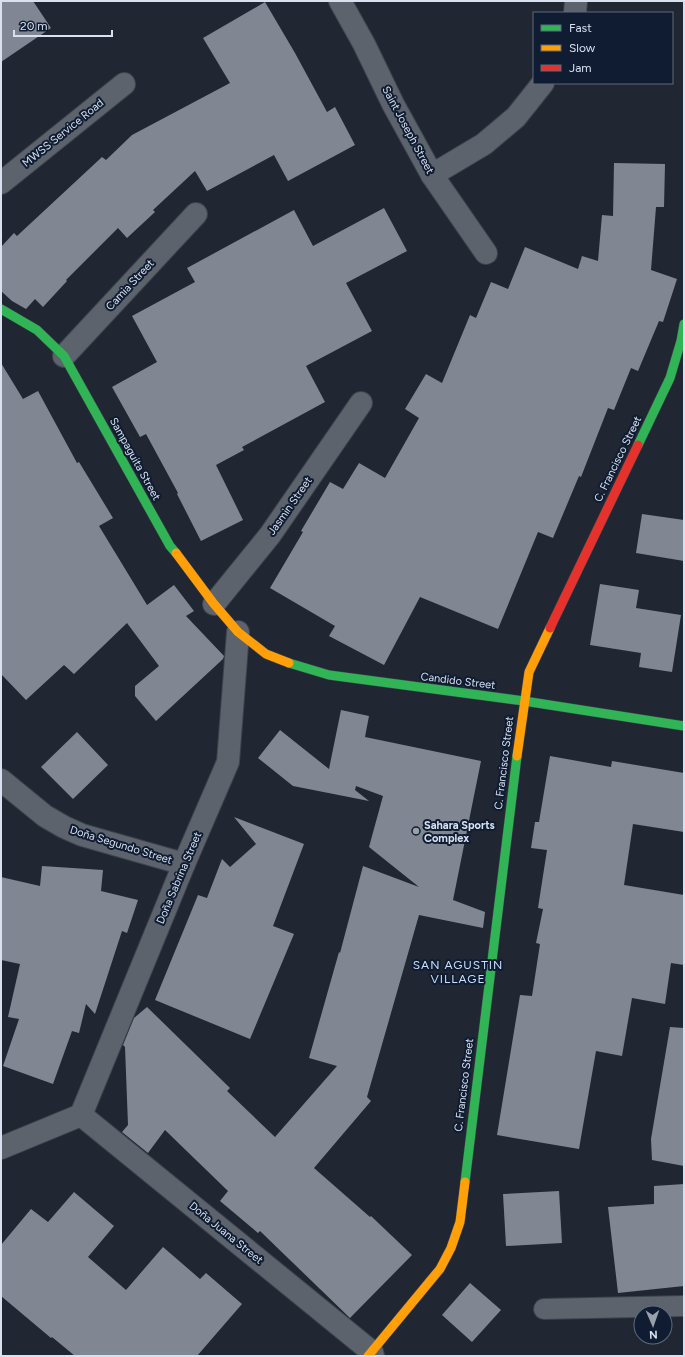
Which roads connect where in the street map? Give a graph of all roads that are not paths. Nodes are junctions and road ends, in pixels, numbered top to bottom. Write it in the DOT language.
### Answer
graph roads {
  1 [pos="340,1"];
  2 [pos="576,1"];
  3 [pos="575,12"];
  4 [pos="124,84"];
  5 [pos="542,84"];
  6 [pos="432,175"];
  7 [pos="1,183"];
  8 [pos="196,214"];
  9 [pos="486,253"];
  10 [pos="1,309"];
  11 [pos="684,324"];
  12 [pos="64,356"];
  13 [pos="361,403"];
  14 [pos="214,604"];
  15 [pos="238,632"];
  16 [pos="524,701"];
  17 [pos="684,726"];
  18 [pos="1,780"];
  19 [pos="184,864"];
  20 [pos="81,1115"];
  21 [pos="1,1148"];
  22 [pos="684,1306"];
  23 [pos="544,1309"];
  24 [pos="371,1355"];
  1 -- 6 [label="street, Saint Joseph Street"];
  2 -- 3 [label="street"];
  4 -- 7 [label="street, MWSS Service Road"];
  5 -- 6 [label="street"];
  6 -- 9 [label="street, Saint Joseph Street"];
  8 -- 12 [label="street, Camia Street"];
  10 -- 12 [label="street, Sampaguita Street"];
  11 -- 16 [label="street, C. Francisco Street"];
  12 -- 14 [label="street, Sampaguita Street"];
  13 -- 14 [label="street, Jasmin Street"];
  14 -- 15 [label="street, Sampaguita Street"];
  15 -- 16 [label="street, Candido Street"];
  15 -- 19 [label="street, Doña Sabrina Street"];
  16 -- 17 [label="street, Candido Street"];
  16 -- 24 [label="street, C. Francisco Street"];
  18 -- 19 [label="street, Doña Segundo Street"];
  19 -- 20 [label="street, Doña Sabrina Street"];
  20 -- 21 [label="street"];
  20 -- 24 [label="street, Doña Juana Street"];
  22 -- 23 [label="lane"];
}
